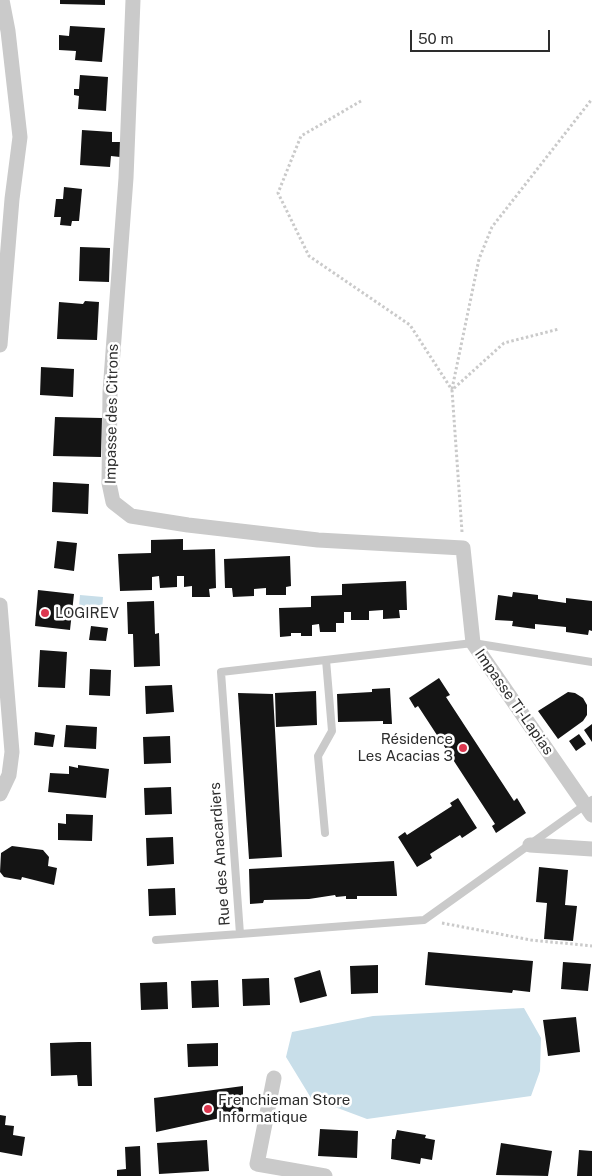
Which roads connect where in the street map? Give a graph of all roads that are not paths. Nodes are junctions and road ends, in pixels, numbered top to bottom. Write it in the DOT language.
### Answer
graph roads {
  1 [pos="2,0"];
  2 [pos="134,0"];
  3 [pos="4,31"];
  4 [pos="6,199"];
  5 [pos="0,345"];
  6 [pos="463,548"];
  7 [pos="0,605"];
  8 [pos="473,643"];
  9 [pos="326,660"];
  10 [pos="592,662"];
  11 [pos="4,774"];
  12 [pos="0,794"];
  13 [pos="590,807"];
  14 [pos="325,833"];
  15 [pos="530,845"];
  16 [pos="592,849"];
  17 [pos="240,934"];
  18 [pos="156,940"];
  19 [pos="274,1078"];
  20 [pos="256,1170"];
  21 [pos="325,1176"];
  1 -- 3 [label="street"];
  2 -- 6 [label="street, Impasse des Citrons"];
  3 -- 4 [label="street"];
  4 -- 5 [label="street"];
  6 -- 8 [label="street, Impasse Ti-Lapias"];
  7 -- 11 [label="street"];
  8 -- 9 [label="lane, Rue des Anacardiers"];
  8 -- 10 [label="lane, Rue des Anacardiers"];
  8 -- 13 [label="street, Impasse Ti-Lapias"];
  9 -- 14 [label="lane"];
  9 -- 17 [label="lane, Rue des Anacardiers"];
  11 -- 12 [label="street"];
  13 -- 15 [label="lane"];
  15 -- 16 [label="street"];
  15 -- 17 [label="lane, Rue des Anacardiers"];
  17 -- 18 [label="lane"];
  19 -- 20 [label="street"];
  20 -- 21 [label="street"];
}
